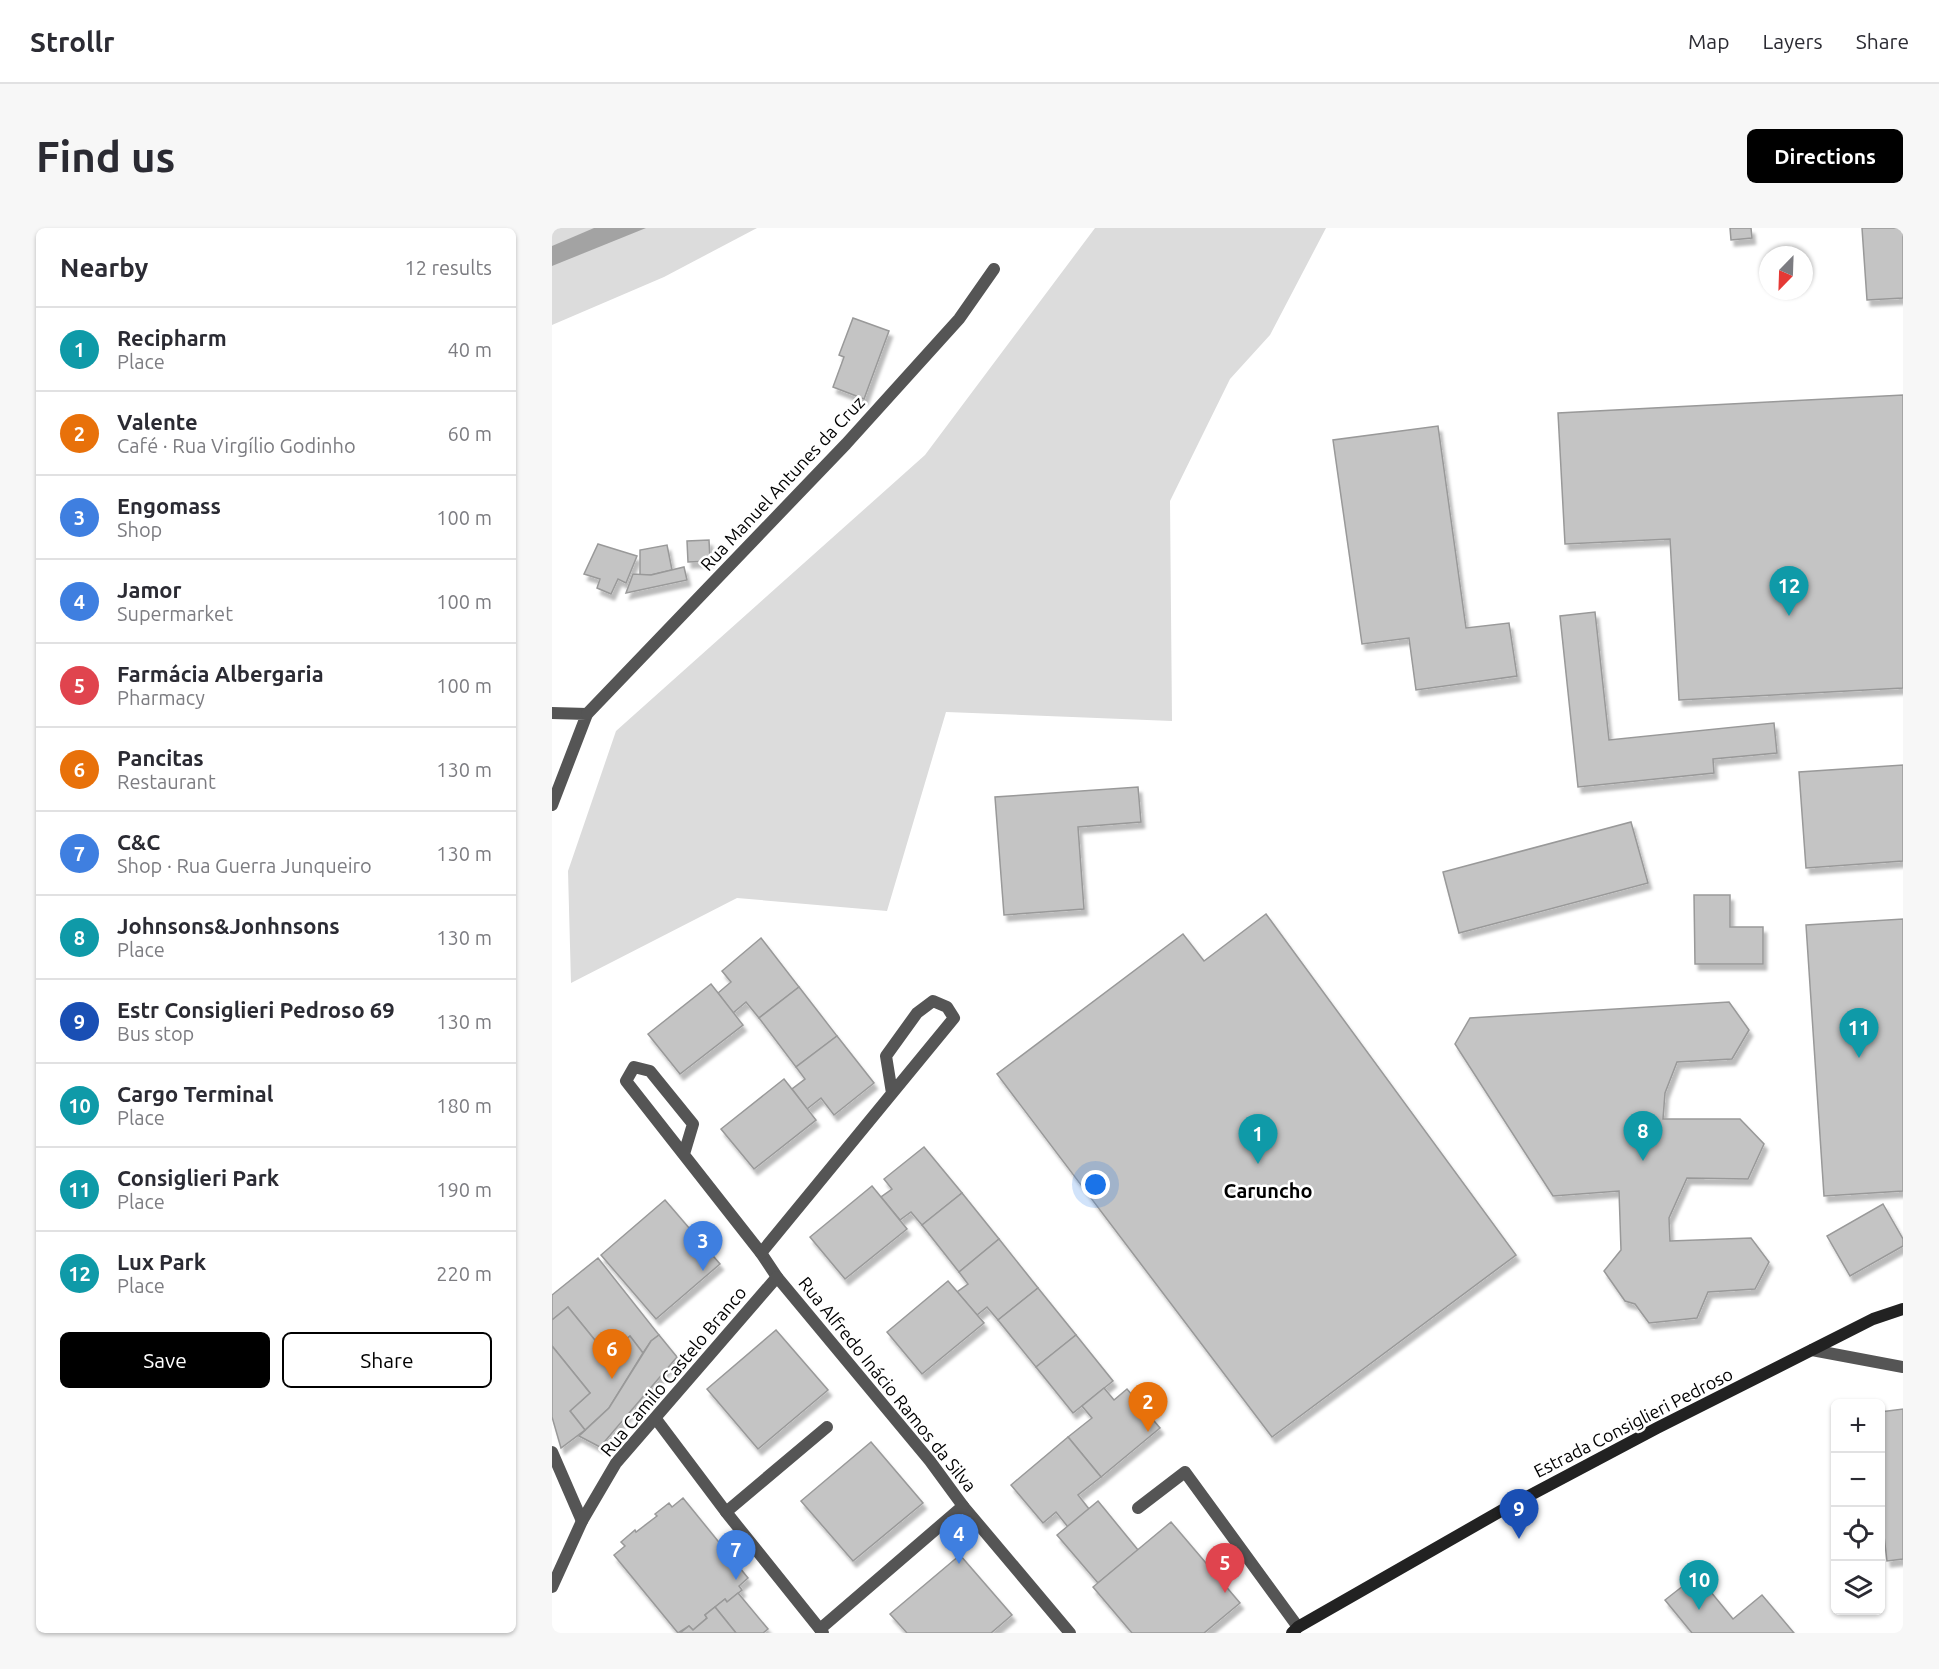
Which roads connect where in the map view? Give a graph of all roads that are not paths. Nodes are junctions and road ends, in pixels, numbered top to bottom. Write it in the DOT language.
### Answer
graph roads {
  1 [pos="994,269"];
  2 [pos="552,713"];
  3 [pos="587,714"];
  4 [pos="552,805"];
  5 [pos="892,1093"];
  6 [pos="684,1154"];
  7 [pos="761,1252"];
  8 [pos="777,1277"];
  9 [pos="1903,1309"];
  10 [pos="1812,1350"];
  11 [pos="1903,1367"];
  12 [pos="656,1419"];
  13 [pos="827,1427"];
  14 [pos="552,1452"];
  15 [pos="963,1506"];
  16 [pos="1138,1508"];
  17 [pos="726,1512"];
  18 [pos="582,1521"];
  19 [pos="552,1587"];
  20 [pos="1295,1630"];
  21 [pos="821,1631"];
  22 [pos="1070,1633"];
  1 -- 3 [label="street, Rua Manuel Antunes da Cruz"];
  2 -- 3 [label="street"];
  3 -- 4 [label="street"];
  5 -- 5 [label="street"];
  5 -- 7 [label="street"];
  6 -- 6 [label="street, Rua Alfredo Inácio Ramos da Silva"];
  6 -- 7 [label="street, Rua Alfredo Inácio Ramos da Silva"];
  7 -- 8 [label="street, Rua Alfredo Inácio Ramos da Silva"];
  8 -- 12 [label="street, Rua Camilo Castelo Branco"];
  8 -- 15 [label="street, Rua Alfredo Inácio Ramos da Silva"];
  9 -- 10 [label="main road, Estrada Consiglieri Pedroso"];
  10 -- 11 [label="street"];
  10 -- 20 [label="main road, Estrada Consiglieri Pedroso"];
  12 -- 17 [label="street"];
  12 -- 18 [label="street, Rua Camilo Castelo Branco"];
  13 -- 17 [label="street"];
  14 -- 18 [label="street"];
  15 -- 21 [label="street"];
  15 -- 22 [label="street, Rua Alfredo Inácio Ramos da Silva"];
  16 -- 20 [label="street"];
  17 -- 21 [label="street"];
  18 -- 19 [label="street, Rua Camilo Castelo Branco"];
}
